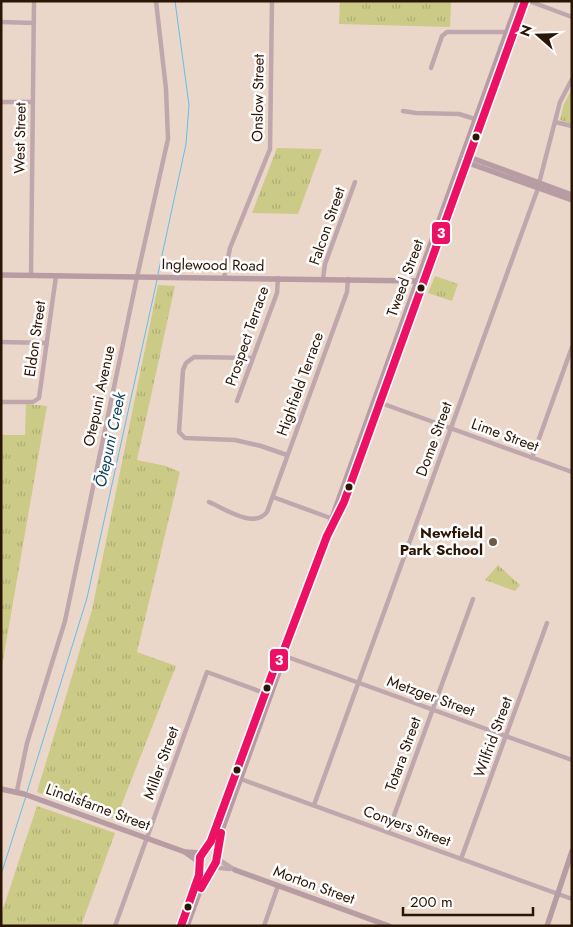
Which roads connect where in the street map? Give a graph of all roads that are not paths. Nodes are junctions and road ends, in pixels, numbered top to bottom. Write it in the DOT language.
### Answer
graph roads {
  1 [pos="34,1"];
  2 [pos="156,1"];
  3 [pos="272,1"];
  4 [pos="518,1"];
  5 [pos="525,1"];
  6 [pos="529,1"];
  7 [pos="572,17"];
  8 [pos="1,22"];
  9 [pos="34,23"];
  10 [pos="507,32"];
  11 [pos="431,68"];
  12 [pos="572,80"];
  13 [pos="570,86"];
  14 [pos="1,102"];
  15 [pos="33,102"];
  16 [pos="403,111"];
  17 [pos="475,119"];
  18 [pos="482,121"];
  19 [pos="554,122"];
  20 [pos="572,126"];
  21 [pos="465,159"];
  22 [pos="355,182"];
  23 [pos="538,185"];
  24 [pos="572,195"];
  25 [pos="572,200"];
  26 [pos="1,275"];
  27 [pos="31,275"];
  28 [pos="56,276"];
  29 [pos="137,277"];
  30 [pos="224,278"];
  31 [pos="278,278"];
  32 [pos="323,279"];
  33 [pos="348,279"];
  34 [pos="421,281"];
  35 [pos="1,342"];
  36 [pos="47,343"];
  37 [pos="572,347"];
  38 [pos="253,358"];
  39 [pos="238,401"];
  40 [pos="1,402"];
  41 [pos="377,402"];
  42 [pos="451,429"];
  43 [pos="287,456"];
  44 [pos="532,458"];
  45 [pos="572,472"];
  46 [pos="273,498"];
  47 [pos="209,502"];
  48 [pos="334,519"];
  49 [pos="473,599"];
  50 [pos="547,623"];
  51 [pos="282,655"];
  52 [pos="359,683"];
  53 [pos="268,694"];
  54 [pos="432,710"];
  55 [pos="506,736"];
  56 [pos="572,760"];
  57 [pos="238,778"];
  58 [pos="1,789"];
  59 [pos="17,792"];
  60 [pos="314,805"];
  61 [pos="388,832"];
  62 [pos="147,838"];
  63 [pos="572,851"];
  64 [pos="185,852"];
  65 [pos="203,853"];
  66 [pos="216,858"];
  67 [pos="462,859"];
  68 [pos="199,862"];
  69 [pos="212,868"];
  70 [pos="233,869"];
  71 [pos="278,886"];
  72 [pos="558,894"];
  73 [pos="572,899"];
  74 [pos="115,926"];
  75 [pos="181,926"];
  76 [pos="187,926"];
  77 [pos="264,926"];
  78 [pos="389,926"];
  79 [pos="546,926"];
  1 -- 9 [label="street, West Street"];
  2 -- 29 [label="street, Otepuni Avenue"];
  3 -- 30 [label="street, Onslow Street"];
  4 -- 10 [label="main road, Tweed Street"];
  5 -- 18 [label="main road, Tweed Street"];
  6 -- 7 [label="street"];
  8 -- 9 [label="street"];
  9 -- 15 [label="street, West Street"];
  10 -- 11 [label="street"];
  10 -- 17 [label="main road, Tweed Street"];
  12 -- 13 [label="street, Dome Street"];
  13 -- 19 [label="street, Dome Street"];
  14 -- 15 [label="street"];
  15 -- 27 [label="street, West Street"];
  16 -- 17 [label="street"];
  17 -- 18 [label="street"];
  17 -- 21 [label="main road, Tweed Street"];
  18 -- 21 [label="main road, Tweed Street"];
  19 -- 20 [label="street"];
  19 -- 23 [label="street, Dome Street"];
  21 -- 23 [label="main road"];
  21 -- 34 [label="main road, Tweed Street"];
  22 -- 32 [label="street, Falcon Street"];
  23 -- 24 [label="main road"];
  23 -- 25 [label="main road"];
  23 -- 42 [label="street, Dome Street"];
  26 -- 27 [label="main road, Inglewood Road"];
  27 -- 28 [label="main road, Inglewood Road"];
  28 -- 29 [label="main road, Inglewood Road"];
  28 -- 36 [label="street, Eldon Street"];
  29 -- 30 [label="main road, Inglewood Road"];
  29 -- 59 [label="street, Otepuni Avenue"];
  30 -- 31 [label="main road, Inglewood Road"];
  31 -- 32 [label="main road, Inglewood Road"];
  31 -- 38 [label="street, Prospect Terrace"];
  32 -- 33 [label="main road, Inglewood Road"];
  33 -- 34 [label="main road, Inglewood Road"];
  33 -- 43 [label="street, Highfield Terrace"];
  34 -- 41 [label="main road, Tweed Street"];
  35 -- 36 [label="street"];
  36 -- 40 [label="street, Eldon Street"];
  37 -- 44 [label="street"];
  38 -- 39 [label="street, Prospect Terrace"];
  38 -- 43 [label="street"];
  41 -- 42 [label="street, Lime Street"];
  41 -- 48 [label="main road, Tweed Street"];
  42 -- 44 [label="street, Lime Street"];
  42 -- 52 [label="street, Dome Street"];
  43 -- 46 [label="street, Highfield Terrace"];
  44 -- 45 [label="street, Lime Street"];
  46 -- 47 [label="street, Highfield Terrace"];
  46 -- 48 [label="street"];
  48 -- 51 [label="main road, Tweed Street"];
  49 -- 54 [label="street, Totara Street"];
  50 -- 55 [label="street, Wilfrid Street"];
  51 -- 52 [label="street, Metzger Street"];
  51 -- 53 [label="main road, Tweed Street"];
  52 -- 54 [label="street, Metzger Street"];
  52 -- 60 [label="street, Dome Street"];
  53 -- 57 [label="main road, Tweed Street"];
  53 -- 62 [label="street, Miller Street"];
  54 -- 55 [label="street, Metzger Street"];
  54 -- 61 [label="street, Totara Street"];
  55 -- 56 [label="street, Metzger Street"];
  55 -- 67 [label="street, Wilfrid Street"];
  57 -- 60 [label="street, Conyers Street"];
  57 -- 65 [label="main road, Tweed Street"];
  57 -- 66 [label="main road, Tweed Street"];
  58 -- 59 [label="main road, Lindisfarne Street"];
  59 -- 62 [label="main road, Lindisfarne Street"];
  60 -- 61 [label="street, Conyers Street"];
  61 -- 67 [label="street, Conyers Street"];
  62 -- 64 [label="main road, Lindisfarne Street"];
  62 -- 74 [label="street, Miller Street"];
  63 -- 72 [label="main road"];
  64 -- 65 [label="main road, Lindisfarne Street"];
  64 -- 68 [label="main road, Lindisfarne Street"];
  65 -- 66 [label="main road"];
  65 -- 68 [label="main road"];
  66 -- 69 [label="main road"];
  66 -- 70 [label="street, Morton Street"];
  67 -- 72 [label="street, Conyers Street"];
  68 -- 69 [label="main road"];
  68 -- 75 [label="main road"];
  69 -- 70 [label="street, Morton Street"];
  69 -- 76 [label="main road"];
  70 -- 71 [label="main road, Morton Street"];
  71 -- 77 [label="street"];
  71 -- 78 [label="main road, Morton Street"];
  72 -- 73 [label="street, Conyers Street"];
  72 -- 79 [label="main road"];
}
